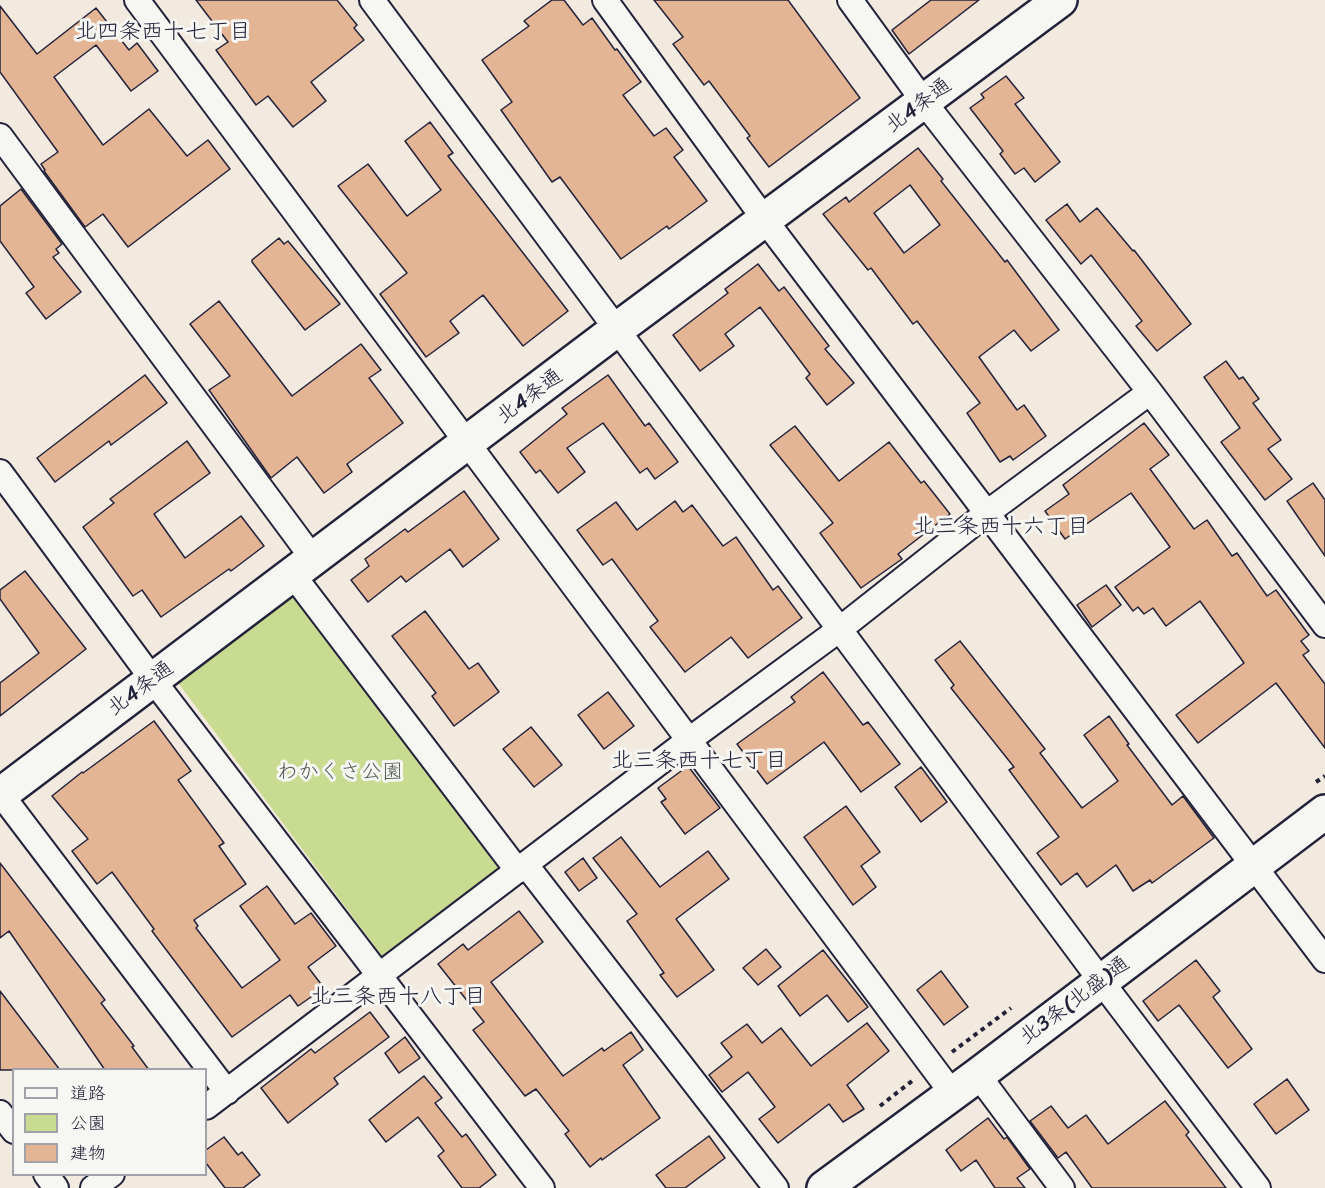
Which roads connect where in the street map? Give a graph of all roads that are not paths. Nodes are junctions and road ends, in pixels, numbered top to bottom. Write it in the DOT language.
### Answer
graph roads {
  1 [pos="136,0"];
  2 [pos="372,0"];
  3 [pos="605,0"];
  4 [pos="850,0"];
  5 [pos="1060,0"];
  6 [pos="924,102"];
  7 [pos="0,136"];
  8 [pos="765,220"];
  9 [pos="616,330"];
  10 [pos="1150,392"];
  11 [pos="468,444"];
  12 [pos="0,472"];
  13 [pos="987,513"];
  14 [pos="304,567"];
  15 [pos="1325,625"];
  16 [pos="840,629"];
  17 [pos="153,680"];
  18 [pos="689,740"];
  19 [pos="0,794"];
  20 [pos="1325,812"];
  21 [pos="1255,865"];
  22 [pos="522,868"];
  23 [pos="1325,960"];
  24 [pos="380,976"];
  25 [pos="1101,981"];
  26 [pos="965,1084"];
  27 [pos="227,1092"];
  28 [pos="207,1106"];
  29 [pos="0,1113"];
  30 [pos="12,1128"];
  31 [pos="109,1176"];
  32 [pos="836,1185"];
  33 [pos="93,1188"];
  34 [pos="542,1188"];
  35 [pos="776,1188"];
  36 [pos="1062,1188"];
  37 [pos="1258,1188"];
  1 -- 11 [label="street"];
  2 -- 9 [label="street"];
  3 -- 8 [label="street"];
  4 -- 6 [label="street"];
  5 -- 6 [label="street, 北4条通"];
  6 -- 8 [label="street, 北4条通"];
  6 -- 10 [label="street"];
  7 -- 14 [label="street"];
  8 -- 9 [label="street, 北4条通"];
  8 -- 13 [label="street"];
  9 -- 11 [label="street, 北4条通"];
  9 -- 16 [label="street"];
  10 -- 13 [label="street"];
  10 -- 15 [label="street"];
  11 -- 14 [label="street, 北4条通"];
  11 -- 18 [label="street"];
  12 -- 17 [label="street"];
  13 -- 16 [label="street"];
  13 -- 21 [label="street"];
  14 -- 17 [label="street, 北4条通"];
  14 -- 22 [label="street"];
  16 -- 18 [label="street"];
  16 -- 25 [label="street"];
  17 -- 19 [label="street, 北4条通"];
  17 -- 24 [label="street"];
  18 -- 22 [label="street"];
  18 -- 26 [label="street"];
  19 -- 27 [label="street"];
  20 -- 21 [label="street, 北3条(北盛)通"];
  21 -- 23 [label="street"];
  21 -- 25 [label="street, 北3条(北盛)通"];
  22 -- 24 [label="street"];
  22 -- 35 [label="street"];
  24 -- 27 [label="street"];
  24 -- 34 [label="street"];
  25 -- 26 [label="street, 北3条(北盛)通"];
  25 -- 37 [label="street"];
  26 -- 32 [label="street, 北3条(北盛)通"];
  26 -- 36 [label="street"];
  27 -- 28 [label="street"];
  29 -- 30 [label="street"];
  31 -- 33 [label="street"];
}
